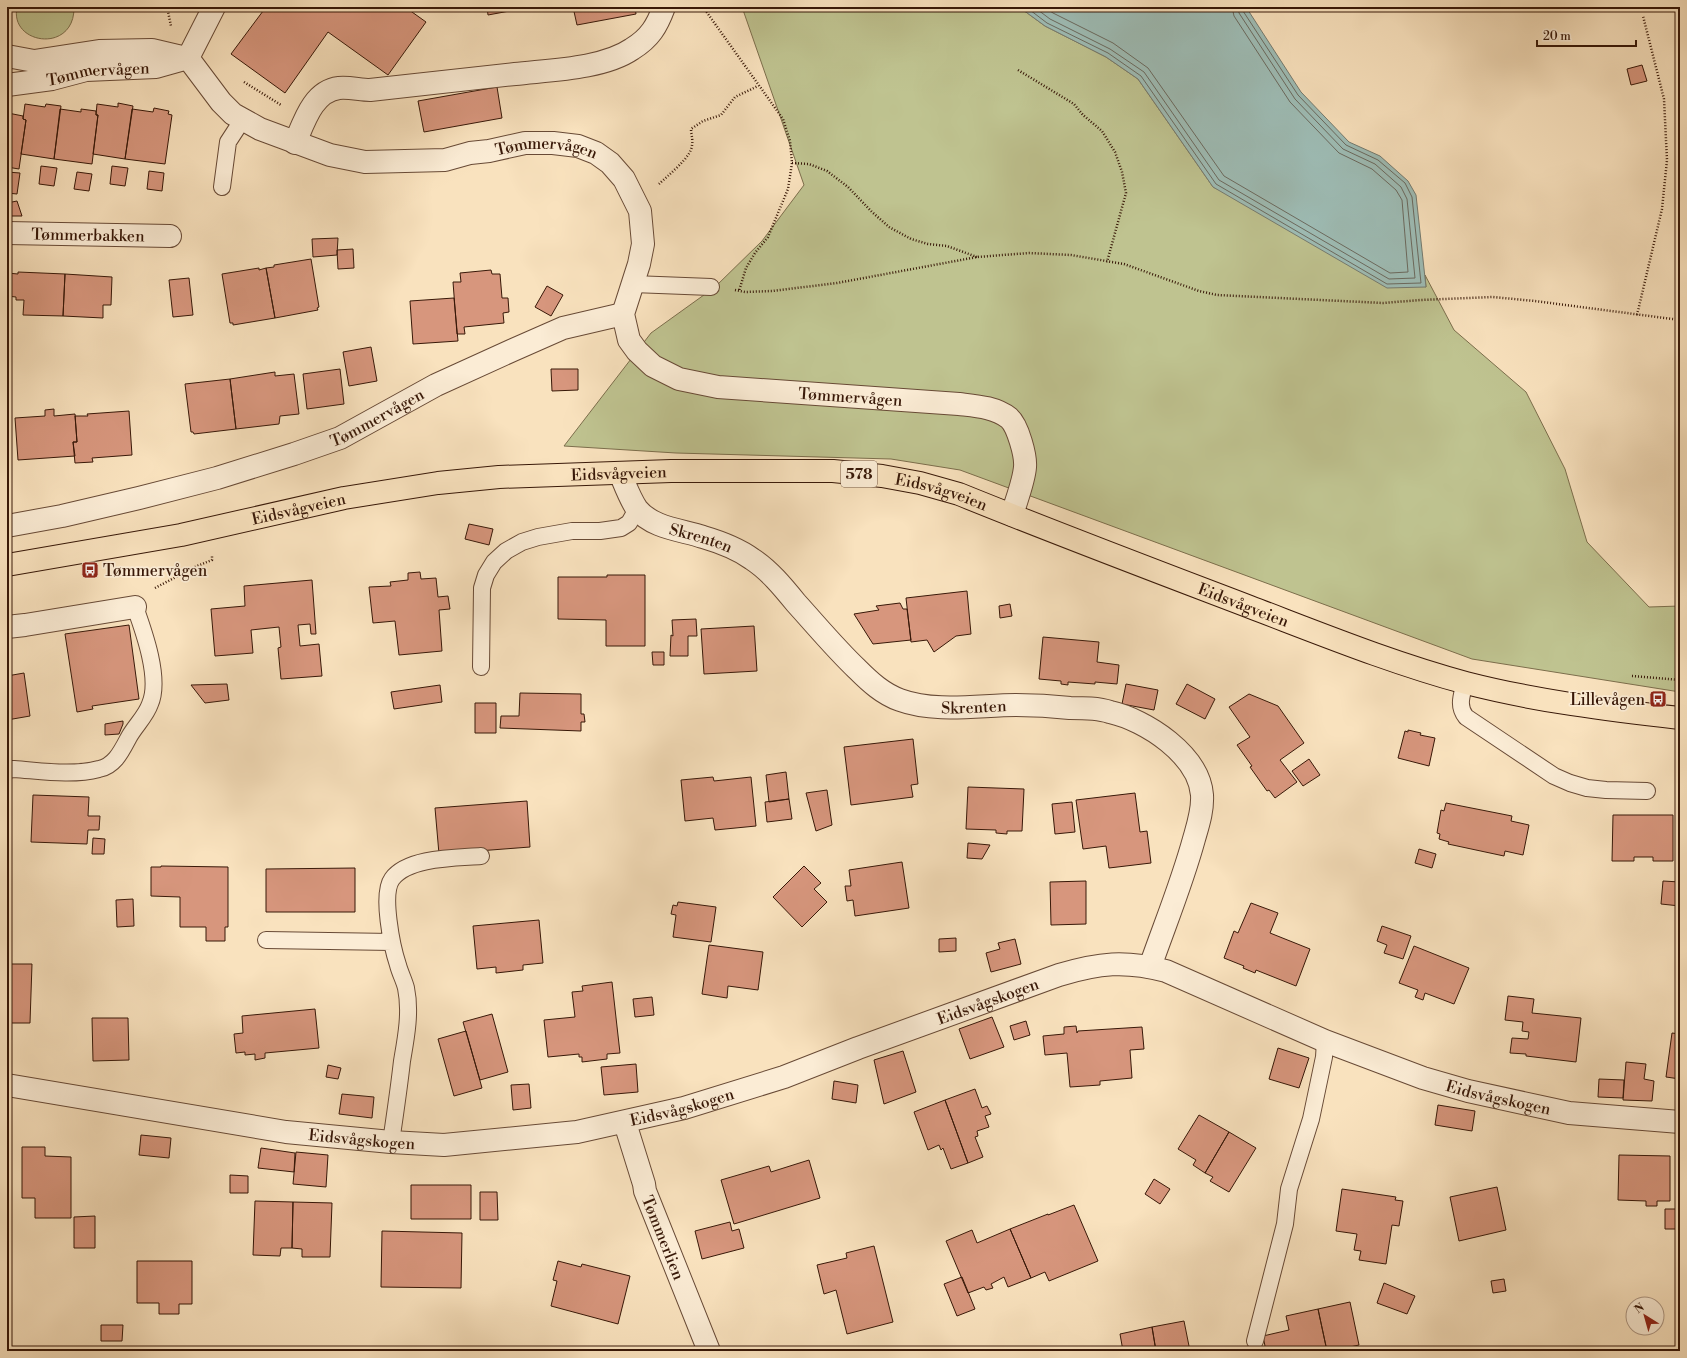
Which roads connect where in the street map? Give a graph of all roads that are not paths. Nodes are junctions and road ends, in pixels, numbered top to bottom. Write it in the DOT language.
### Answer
graph roads {
  1 [pos="214,7"];
  2 [pos="664,7"];
  3 [pos="7,56"];
  4 [pos="188,58"];
  5 [pos="7,85"];
  6 [pos="243,119"];
  7 [pos="295,143"];
  8 [pos="222,187"];
  9 [pos="7,233"];
  10 [pos="170,236"];
  11 [pos="633,284"];
  12 [pos="711,287"];
  13 [pos="623,314"];
  14 [pos="620,473"];
  15 [pos="637,509"];
  16 [pos="1012,515"];
  17 [pos="7,526"];
  18 [pos="7,565"];
  19 [pos="135,607"];
  20 [pos="7,627"];
  21 [pos="481,667"];
  22 [pos="1464,682"];
  23 [pos="1680,718"];
  24 [pos="7,770"];
  25 [pos="1647,791"];
  26 [pos="481,856"];
  27 [pos="266,940"];
  28 [pos="392,942"];
  29 [pos="1150,966"];
  30 [pos="1324,1041"];
  31 [pos="7,1085"];
  32 [pos="1680,1122"];
  33 [pos="625,1123"];
  34 [pos="391,1142"];
  35 [pos="1255,1341"];
  36 [pos="709,1351"];
  1 -- 4 [label="street"];
  2 -- 7 [label="street"];
  3 -- 4 [label="street, Tømmervågen"];
  4 -- 5 [label="street, Tømmervågen"];
  4 -- 6 [label="street, Tømmervågen"];
  6 -- 7 [label="street, Tømmervågen"];
  6 -- 8 [label="lane"];
  7 -- 11 [label="street, Tømmervågen"];
  9 -- 10 [label="street, Tømmerbakken"];
  11 -- 12 [label="lane"];
  11 -- 13 [label="street, Tømmervågen"];
  13 -- 16 [label="street, Tømmervågen"];
  13 -- 17 [label="street, Tømmervågen"];
  14 -- 15 [label="street, Skrenten"];
  14 -- 16 [label="main road, Eidsvågveien / 578"];
  14 -- 18 [label="main road, Eidsvågveien / 578"];
  15 -- 21 [label="lane"];
  15 -- 29 [label="street, Skrenten"];
  16 -- 22 [label="main road, Eidsvågveien / 578"];
  19 -- 20 [label="street"];
  19 -- 24 [label="lane"];
  22 -- 23 [label="main road, Eidsvågveien / 578"];
  22 -- 25 [label="lane"];
  26 -- 28 [label="lane"];
  27 -- 28 [label="lane"];
  28 -- 34 [label="lane"];
  29 -- 30 [label="street, Eidsvågskogen"];
  29 -- 33 [label="street, Eidsvågskogen"];
  30 -- 32 [label="street, Eidsvågskogen"];
  30 -- 35 [label="lane"];
  31 -- 34 [label="street, Eidsvågskogen"];
  33 -- 34 [label="street, Eidsvågskogen"];
  33 -- 36 [label="street, Tømmerlien"];
}
